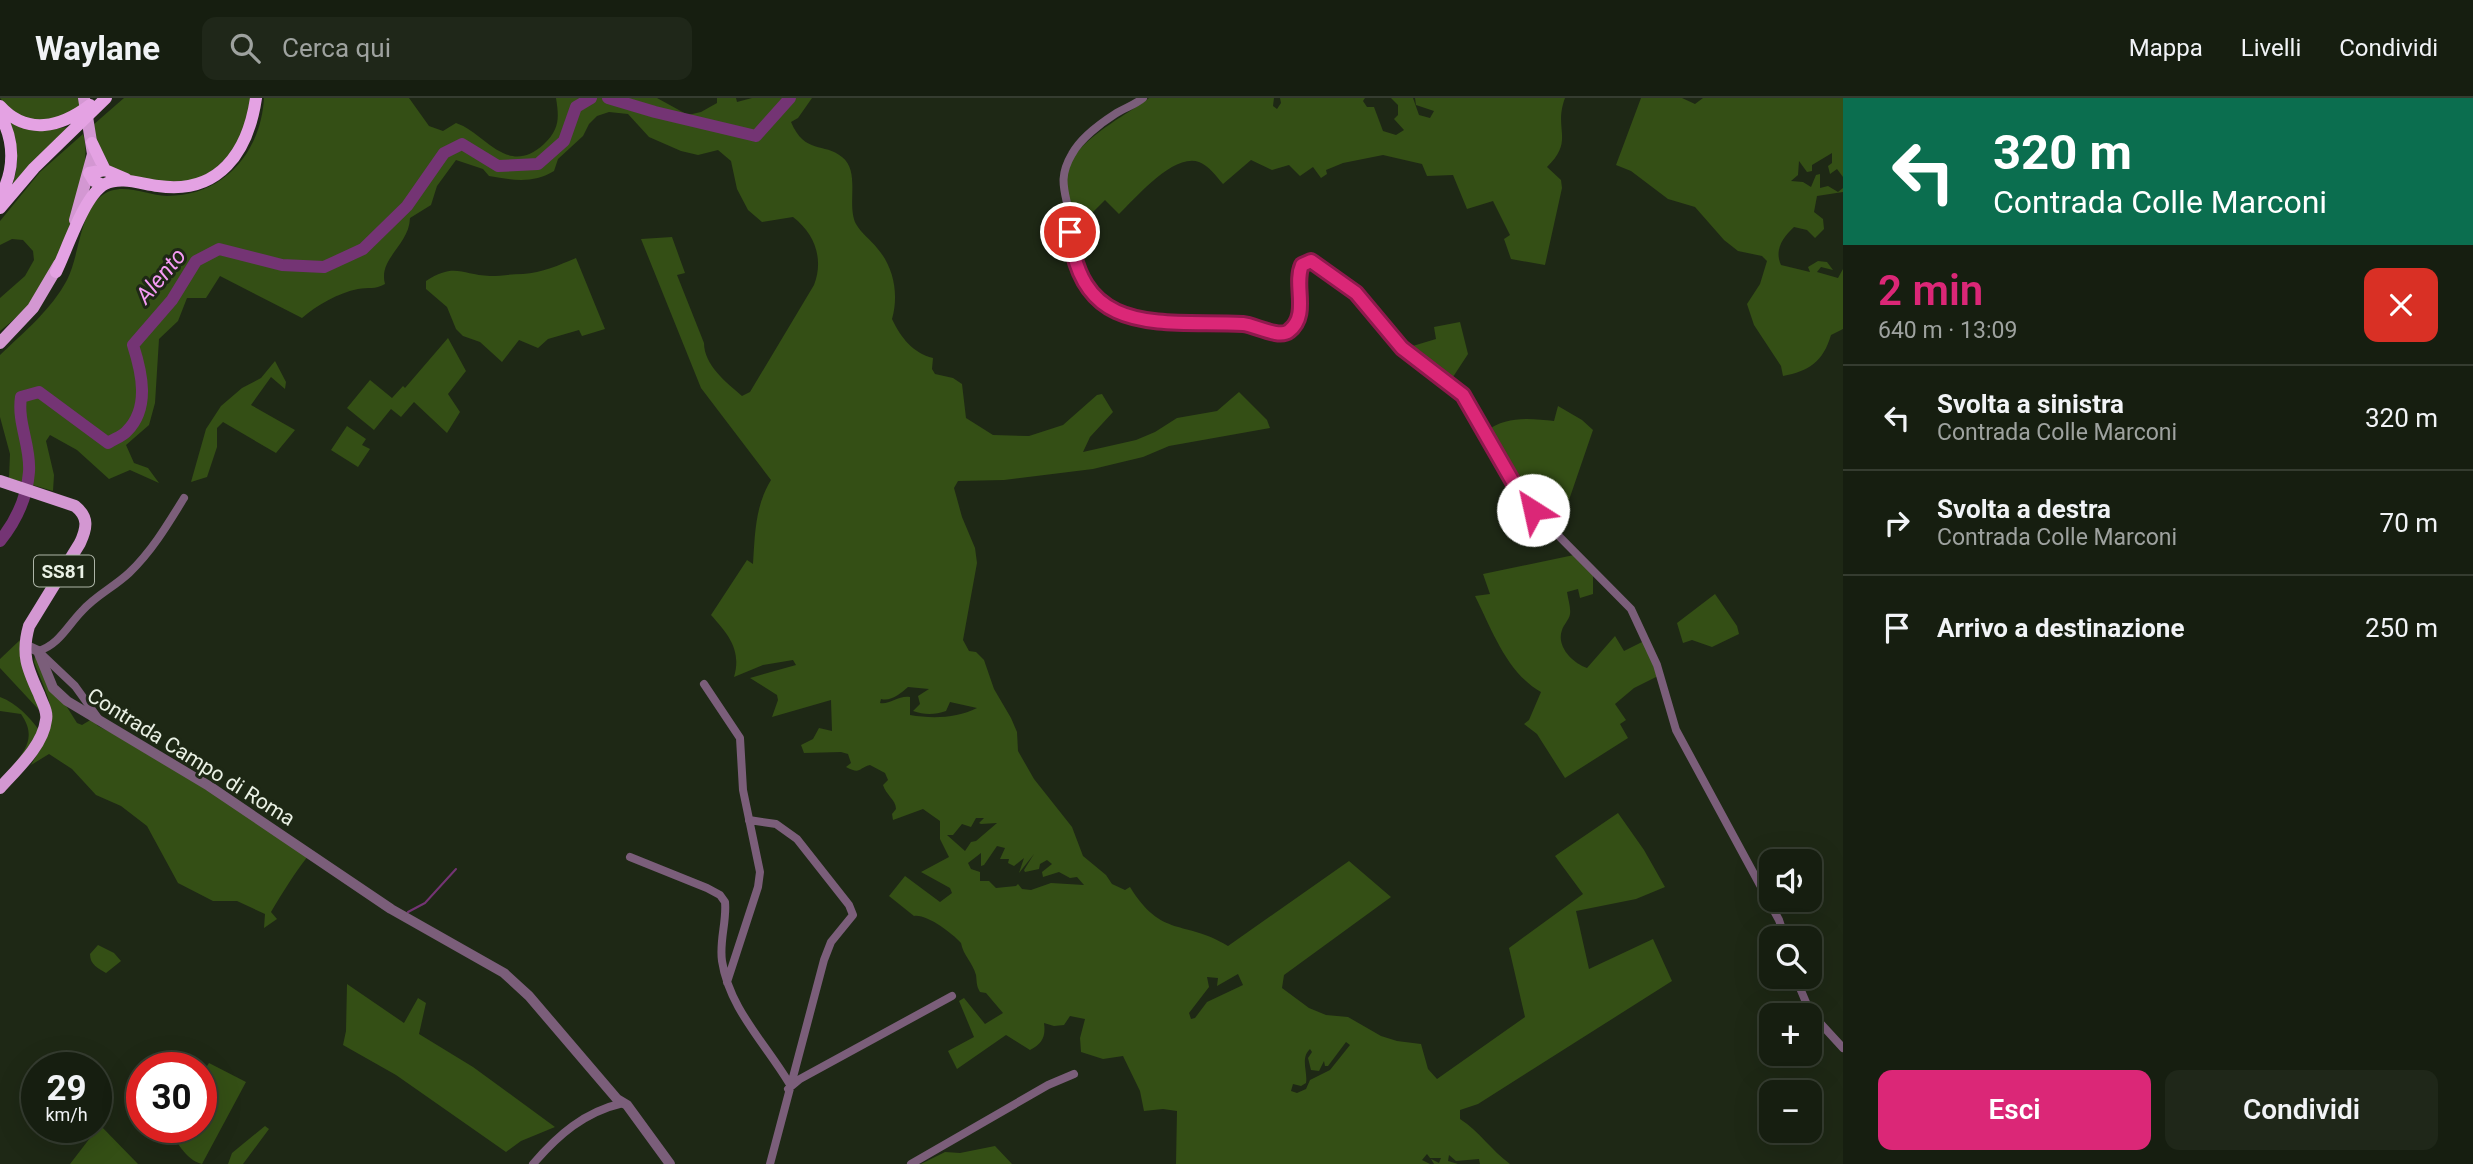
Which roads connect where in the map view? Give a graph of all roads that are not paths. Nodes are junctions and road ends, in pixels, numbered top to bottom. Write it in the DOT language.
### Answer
graph roads {
  1 [pos="83,98"];
  2 [pos="98,98"];
  3 [pos="106,98"];
  4 [pos="255,98"];
  5 [pos="1143,98"];
  6 [pos="0,106"];
  7 [pos="0,115"];
  8 [pos="91,137"];
  9 [pos="105,170"];
  10 [pos="89,173"];
  11 [pos="136,182"];
  12 [pos="103,185"];
  13 [pos="0,197"];
  14 [pos="0,208"];
  15 [pos="56,272"];
  16 [pos="0,344"];
  17 [pos="5,482"];
  18 [pos="184,498"];
  19 [pos="25,645"];
  20 [pos="38,651"];
  21 [pos="704,684"];
  22 [pos="99,719"];
  23 [pos="0,788"];
  24 [pos="749,820"];
  25 [pos="630,857"];
  26 [pos="1781,926"];
  27 [pos="727,982"];
  28 [pos="1801,989"];
  29 [pos="952,996"];
  30 [pos="1843,1048"];
  31 [pos="1074,1074"];
  32 [pos="788,1086"];
  33 [pos="623,1103"];
  34 [pos="533,1164"];
  35 [pos="670,1164"];
  36 [pos="769,1164"];
  37 [pos="911,1164"];
  1 -- 8 [label="main road"];
  2 -- 6 [label="highway"];
  3 -- 14 [label="highway"];
  4 -- 11 [label="highway"];
  5 -- 26 [label="street"];
  7 -- 13 [label="highway"];
  8 -- 9 [label="highway"];
  8 -- 10 [label="main road"];
  9 -- 10 [label="highway"];
  9 -- 11 [label="highway"];
  10 -- 12 [label="highway"];
  10 -- 15 [label="main road"];
  11 -- 12 [label="highway"];
  12 -- 15 [label="highway"];
  15 -- 16 [label="main road"];
  17 -- 19 [label="main road, SS81"];
  18 -- 20 [label="street"];
  19 -- 20 [label="street"];
  19 -- 23 [label="main road"];
  20 -- 22 [label="street"];
  20 -- 22 [label="street, Contrada Campo di Roma"];
  21 -- 24 [label="street"];
  22 -- 33 [label="street, Contrada Campo di Roma"];
  24 -- 27 [label="street"];
  24 -- 32 [label="street"];
  25 -- 27 [label="street"];
  27 -- 32 [label="street"];
  28 -- 30 [label="street"];
  29 -- 32 [label="street"];
  31 -- 37 [label="street"];
  32 -- 36 [label="street"];
  33 -- 34 [label="street"];
  33 -- 35 [label="street, Contrada Campo di Roma"];
}
